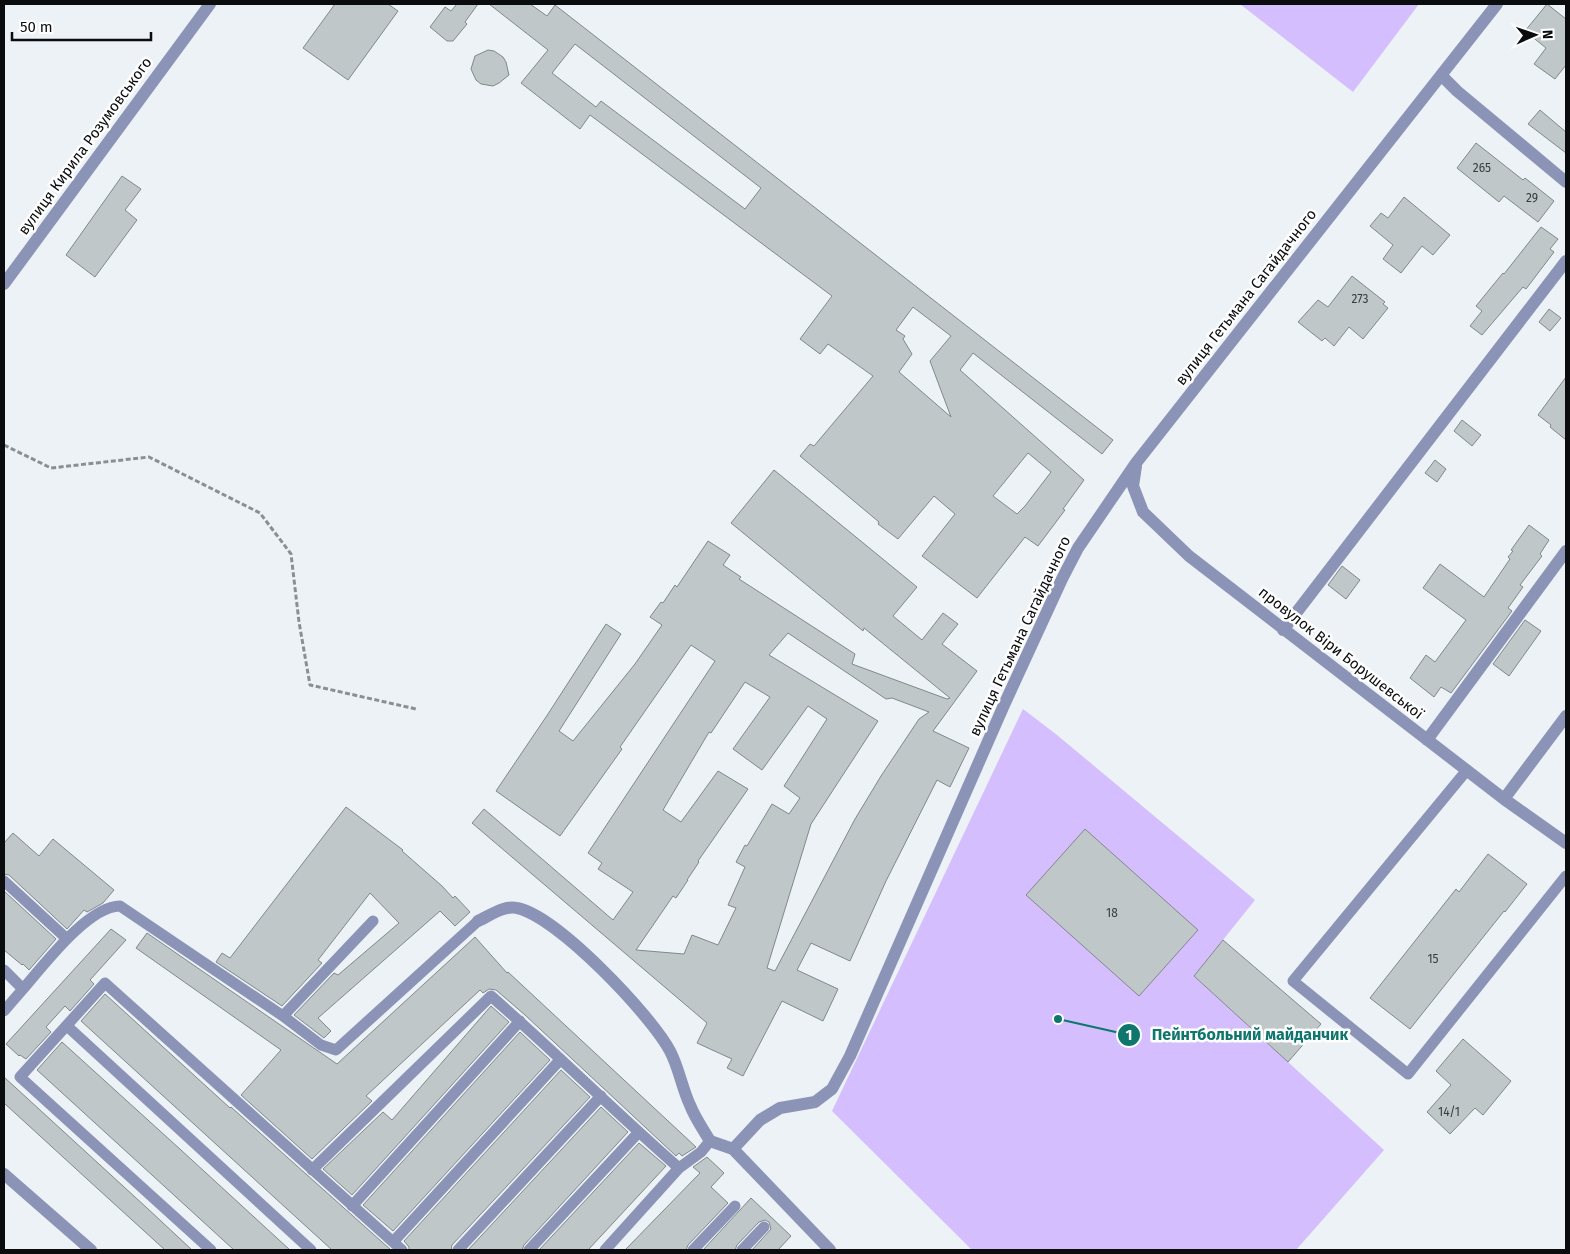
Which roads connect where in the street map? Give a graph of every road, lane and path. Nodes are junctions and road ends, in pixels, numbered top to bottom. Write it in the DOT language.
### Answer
graph roads {
  1 [pos="210,4"];
  2 [pos="1497,4"];
  3 [pos="1441,75"];
  4 [pos="1566,182"];
  5 [pos="1566,261"];
  6 [pos="4,284"];
  7 [pos="4,445"];
  8 [pos="1136,463"];
  9 [pos="1566,551"];
  10 [pos="1283,630"];
  11 [pos="416,709"];
  12 [pos="1566,716"];
  13 [pos="1427,740"];
  14 [pos="1467,770"];
  15 [pos="1504,799"];
  16 [pos="1566,843"];
  17 [pos="1566,876"];
  18 [pos="4,881"];
  19 [pos="373,920"];
  20 [pos="478,921"];
  21 [pos="66,938"];
  22 [pos="4,970"];
  23 [pos="23,989"];
  24 [pos="4,1011"];
  25 [pos="283,1016"];
  26 [pos="520,1021"];
  27 [pos="67,1026"];
  28 [pos="560,1060"];
  29 [pos="601,1096"];
  30 [pos="638,1133"];
  31 [pos="710,1142"];
  32 [pos="733,1149"];
  33 [pos="679,1168"];
  34 [pos="312,1170"];
  35 [pos="4,1174"];
  36 [pos="352,1206"];
  37 [pos="735,1206"];
  38 [pos="764,1227"];
  39 [pos="393,1242"];
  40 [pos="90,1250"];
  41 [pos="212,1250"];
  42 [pos="311,1250"];
  43 [pos="402,1250"];
  44 [pos="458,1250"];
  45 [pos="529,1250"];
  46 [pos="605,1250"];
  47 [pos="693,1250"];
  48 [pos="742,1250"];
  49 [pos="830,1250"];
  1 -- 6 [label="street, вулиця Кирила Розумовського"];
  2 -- 3 [label="street, вулиця Гетьмана Сагайдачного"];
  3 -- 4 [label="street"];
  3 -- 8 [label="street, вулиця Гетьмана Сагайдачного"];
  5 -- 10 [label="street"];
  7 -- 11 [label="path"];
  8 -- 10 [label="street, провулок Віри Борушевської"];
  8 -- 32 [label="street, вулиця Гетьмана Сагайдачного"];
  9 -- 13 [label="street"];
  10 -- 13 [label="street, провулок Віри Борушевської"];
  12 -- 15 [label="street"];
  13 -- 14 [label="street, провулок Віри Борушевської"];
  14 -- 15 [label="street, провулок Віри Борушевської"];
  14 -- 17 [label="lane"];
  15 -- 16 [label="street, провулок Віри Борушевської"];
  18 -- 21 [label="lane"];
  19 -- 25 [label="lane"];
  20 -- 25 [label="lane"];
  20 -- 31 [label="street"];
  21 -- 23 [label="lane"];
  21 -- 25 [label="lane"];
  22 -- 23 [label="lane"];
  23 -- 24 [label="lane"];
  26 -- 28 [label="lane"];
  26 -- 34 [label="lane"];
  26 -- 36 [label="lane"];
  27 -- 34 [label="lane"];
  27 -- 41 [label="lane"];
  27 -- 42 [label="lane"];
  28 -- 29 [label="lane"];
  28 -- 39 [label="lane"];
  29 -- 30 [label="lane"];
  29 -- 44 [label="lane"];
  30 -- 33 [label="lane"];
  30 -- 45 [label="lane"];
  31 -- 32 [label="street"];
  31 -- 33 [label="lane"];
  32 -- 49 [label="street"];
  33 -- 46 [label="lane"];
  34 -- 36 [label="lane"];
  35 -- 40 [label="street"];
  36 -- 39 [label="lane"];
  37 -- 47 [label="lane"];
  38 -- 48 [label="lane"];
  39 -- 43 [label="lane"];
}
